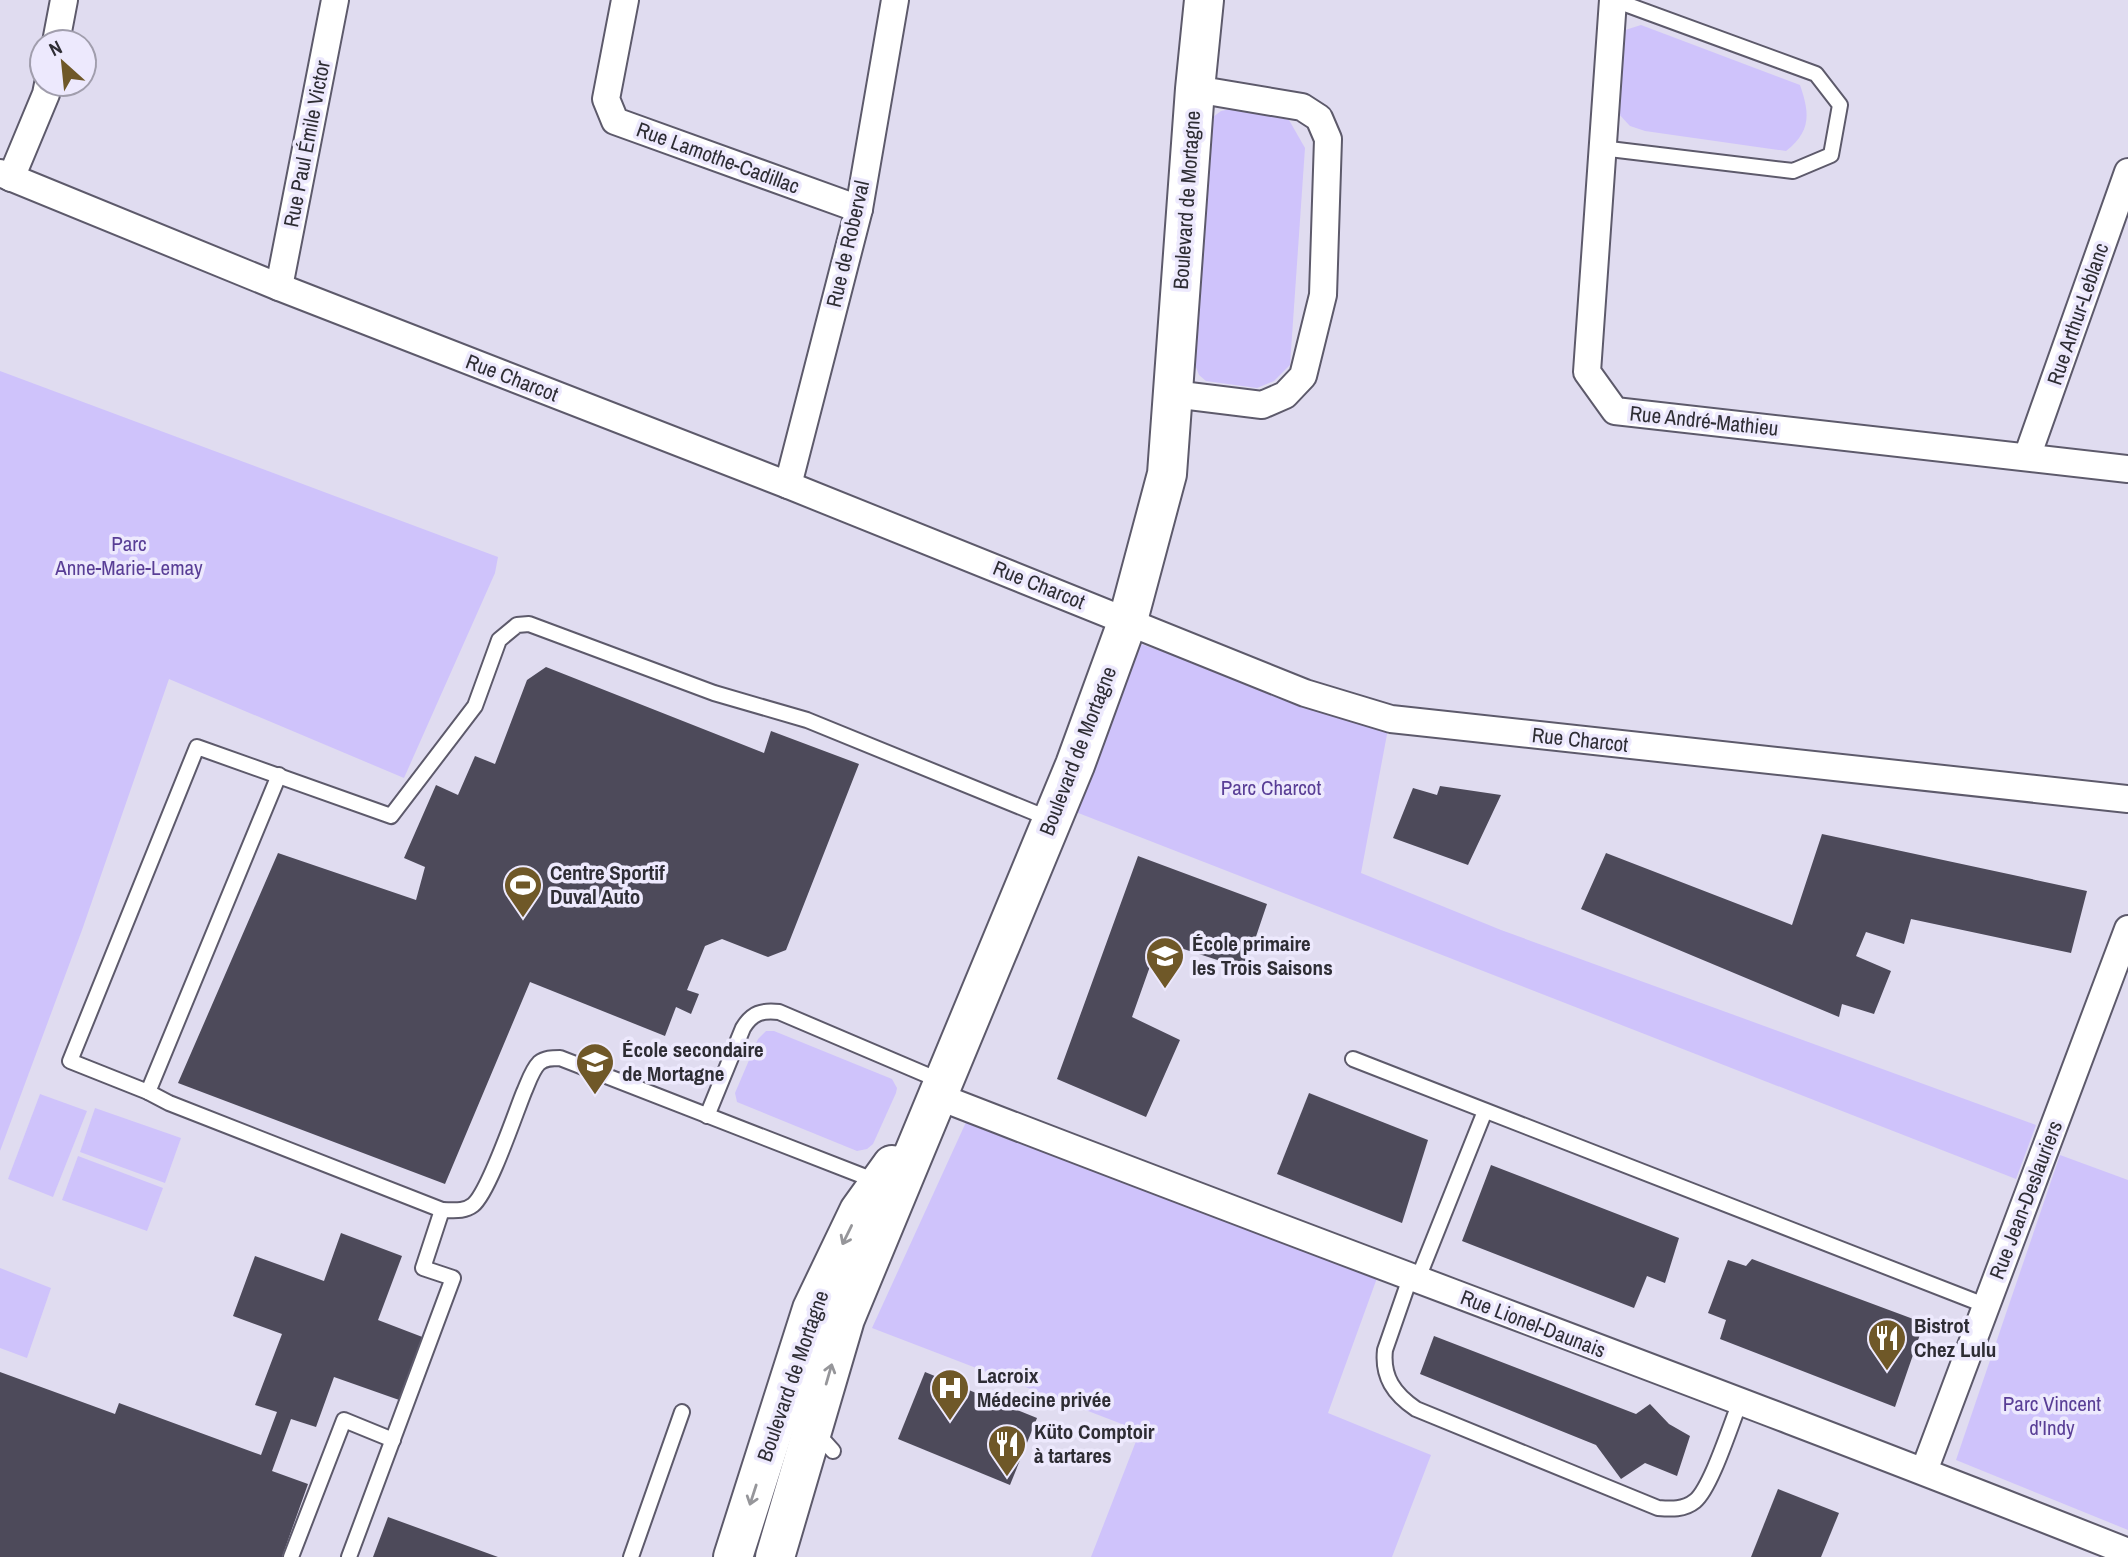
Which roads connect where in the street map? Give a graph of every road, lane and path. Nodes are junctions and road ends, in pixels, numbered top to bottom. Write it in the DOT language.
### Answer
graph roads {
  1 [pos="64,0"];
  2 [pos="335,0"];
  3 [pos="625,0"];
  4 [pos="895,0"];
  5 [pos="1204,0"];
  6 [pos="1613,0"];
  7 [pos="59,28"];
  8 [pos="1195,89"];
  9 [pos="44,98"];
  10 [pos="1601,148"];
  11 [pos="2128,172"];
  12 [pos="6,176"];
  13 [pos="859,209"];
  14 [pos="279,287"];
  15 [pos="1173,394"];
  16 [pos="2027,457"];
  17 [pos="2128,469"];
  18 [pos="788,485"];
  19 [pos="1128,620"];
  20 [pos="279,775"];
  21 [pos="2128,799"];
  22 [pos="1052,820"];
  23 [pos="2128,929"];
  24 [pos="1353,1059"];
  25 [pos="940,1089"];
  26 [pos="148,1092"];
  27 [pos="1485,1111"];
  28 [pos="707,1115"];
  29 [pos="880,1183"];
  30 [pos="442,1210"];
  31 [pos="1414,1279"];
  32 [pos="1987,1306"];
  33 [pos="1740,1402"];
  34 [pos="682,1412"];
  35 [pos="393,1440"];
  36 [pos="1924,1471"];
  37 [pos="2128,1552"];
  38 [pos="291,1557"];
  39 [pos="349,1557"];
  40 [pos="631,1557"];
  41 [pos="733,1557"];
  42 [pos="775,1557"];
  1 -- 7 [label="street"];
  2 -- 14 [label="street, Rue Paul Émile Victor"];
  3 -- 13 [label="street, Rue Lamothe-Cadillac"];
  4 -- 13 [label="street, Rue de Roberval"];
  5 -- 8 [label="street, Boulevard de Mortagne"];
  6 -- 10 [label="street, Rue André-Mathieu"];
  6 -- 10 [label="lane"];
  8 -- 15 [label="street, Boulevard de Mortagne"];
  8 -- 15 [label="street, Boulevard de Mortagne"];
  9 -- 12 [label="street"];
  10 -- 16 [label="street, Rue André-Mathieu"];
  11 -- 16 [label="street, Rue Arthur-Leblanc"];
  12 -- 14 [label="street, Rue Charcot"];
  13 -- 18 [label="street, Rue de Roberval"];
  14 -- 18 [label="street, Rue Charcot"];
  15 -- 19 [label="street, Boulevard de Mortagne"];
  16 -- 17 [label="street, Rue André-Mathieu"];
  18 -- 19 [label="street, Rue Charcot"];
  19 -- 21 [label="street, Rue Charcot"];
  19 -- 22 [label="street, Boulevard de Mortagne"];
  20 -- 22 [label="lane"];
  20 -- 26 [label="lane"];
  20 -- 26 [label="lane"];
  22 -- 25 [label="street, Boulevard de Mortagne"];
  23 -- 32 [label="street, Rue Jean-Deslauriers"];
  24 -- 27 [label="lane"];
  25 -- 28 [label="lane"];
  25 -- 29 [label="street, Boulevard de Mortagne"];
  25 -- 31 [label="street, Rue Lionel-Daunais"];
  42 -- 25 [label="street, Boulevard de Mortagne, one-way"];
  26 -- 30 [label="lane"];
  27 -- 31 [label="lane"];
  27 -- 32 [label="lane"];
  28 -- 29 [label="lane"];
  28 -- 30 [label="lane"];
  29 -- 41 [label="street, Boulevard de Mortagne, one-way"];
  30 -- 35 [label="lane"];
  31 -- 33 [label="street, Rue Lionel-Daunais"];
  31 -- 33 [label="lane"];
  32 -- 36 [label="street, Rue Jean-Deslauriers"];
  33 -- 36 [label="street, Rue Lionel-Daunais"];
  34 -- 40 [label="lane"];
  35 -- 38 [label="lane"];
  35 -- 39 [label="lane"];
  36 -- 37 [label="street, Rue Lionel-Daunais"];
}
